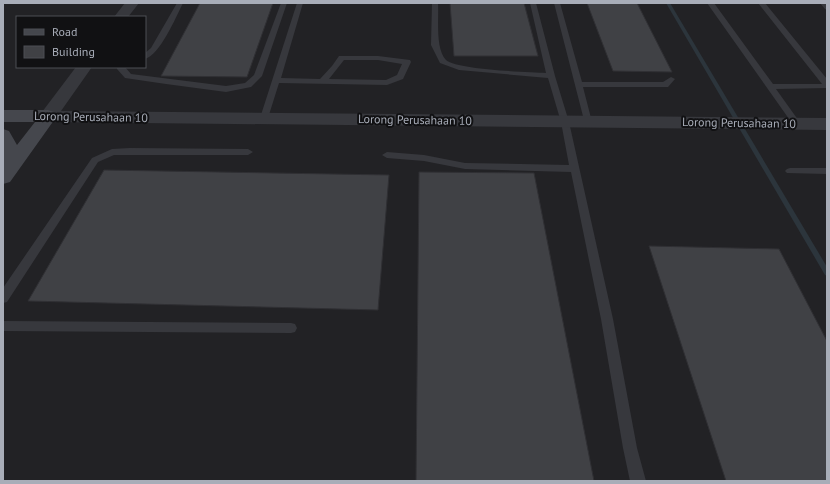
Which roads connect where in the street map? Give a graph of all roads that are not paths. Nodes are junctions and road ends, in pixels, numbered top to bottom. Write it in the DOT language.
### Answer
graph roads {
  1 [pos="132,3"];
  2 [pos="180,3"];
  3 [pos="284,3"];
  4 [pos="300,3"];
  5 [pos="435,3"];
  6 [pos="533,3"];
  7 [pos="557,3"];
  8 [pos="710,3"];
  9 [pos="761,3"];
  10 [pos="823,3"];
  11 [pos="827,8"];
  12 [pos="122,16"];
  13 [pos="146,56"];
  14 [pos="85,68"];
  15 [pos="121,68"];
  16 [pos="551,76"];
  17 [pos="671,79"];
  18 [pos="276,80"];
  19 [pos="321,82"];
  20 [pos="578,84"];
  21 [pos="827,85"];
  22 [pos="771,87"];
  23 [pos="3,116"];
  24 [pos="48,116"];
  25 [pos="264,118"];
  26 [pos="565,122"];
  27 [pos="588,122"];
  28 [pos="797,124"];
  29 [pos="827,124"];
  30 [pos="3,134"];
  31 [pos="248,152"];
  32 [pos="387,155"];
  33 [pos="575,169"];
  34 [pos="8,170"];
  35 [pos="827,170"];
  36 [pos="790,171"];
  37 [pos="3,298"];
  38 [pos="3,326"];
  39 [pos="291,328"];
  40 [pos="638,481"];
  1 -- 12 [label="street"];
  2 -- 13 [label="lane"];
  3 -- 15 [label="lane"];
  4 -- 18 [label="lane"];
  5 -- 16 [label="lane"];
  6 -- 16 [label="lane"];
  7 -- 20 [label="lane"];
  8 -- 22 [label="lane"];
  9 -- 21 [label="lane"];
  10 -- 11 [label="lane"];
  14 -- 24 [label="street"];
  16 -- 26 [label="lane"];
  17 -- 20 [label="lane"];
  18 -- 19 [label="lane"];
  18 -- 25 [label="lane"];
  19 -- 19 [label="lane"];
  20 -- 27 [label="lane"];
  21 -- 22 [label="lane"];
  22 -- 28 [label="lane"];
  23 -- 24 [label="street, Lorong Perusahaan 10"];
  24 -- 25 [label="street, Lorong Perusahaan 10"];
  24 -- 34 [label="street"];
  25 -- 26 [label="street, Lorong Perusahaan 10"];
  26 -- 27 [label="street, Lorong Perusahaan 10"];
  26 -- 33 [label="lane"];
  27 -- 28 [label="street, Lorong Perusahaan 10"];
  28 -- 29 [label="street, Lorong Perusahaan 10"];
  30 -- 34 [label="street"];
  31 -- 37 [label="lane"];
  32 -- 33 [label="lane"];
  33 -- 40 [label="lane"];
  35 -- 36 [label="lane"];
  38 -- 39 [label="lane"];
}
